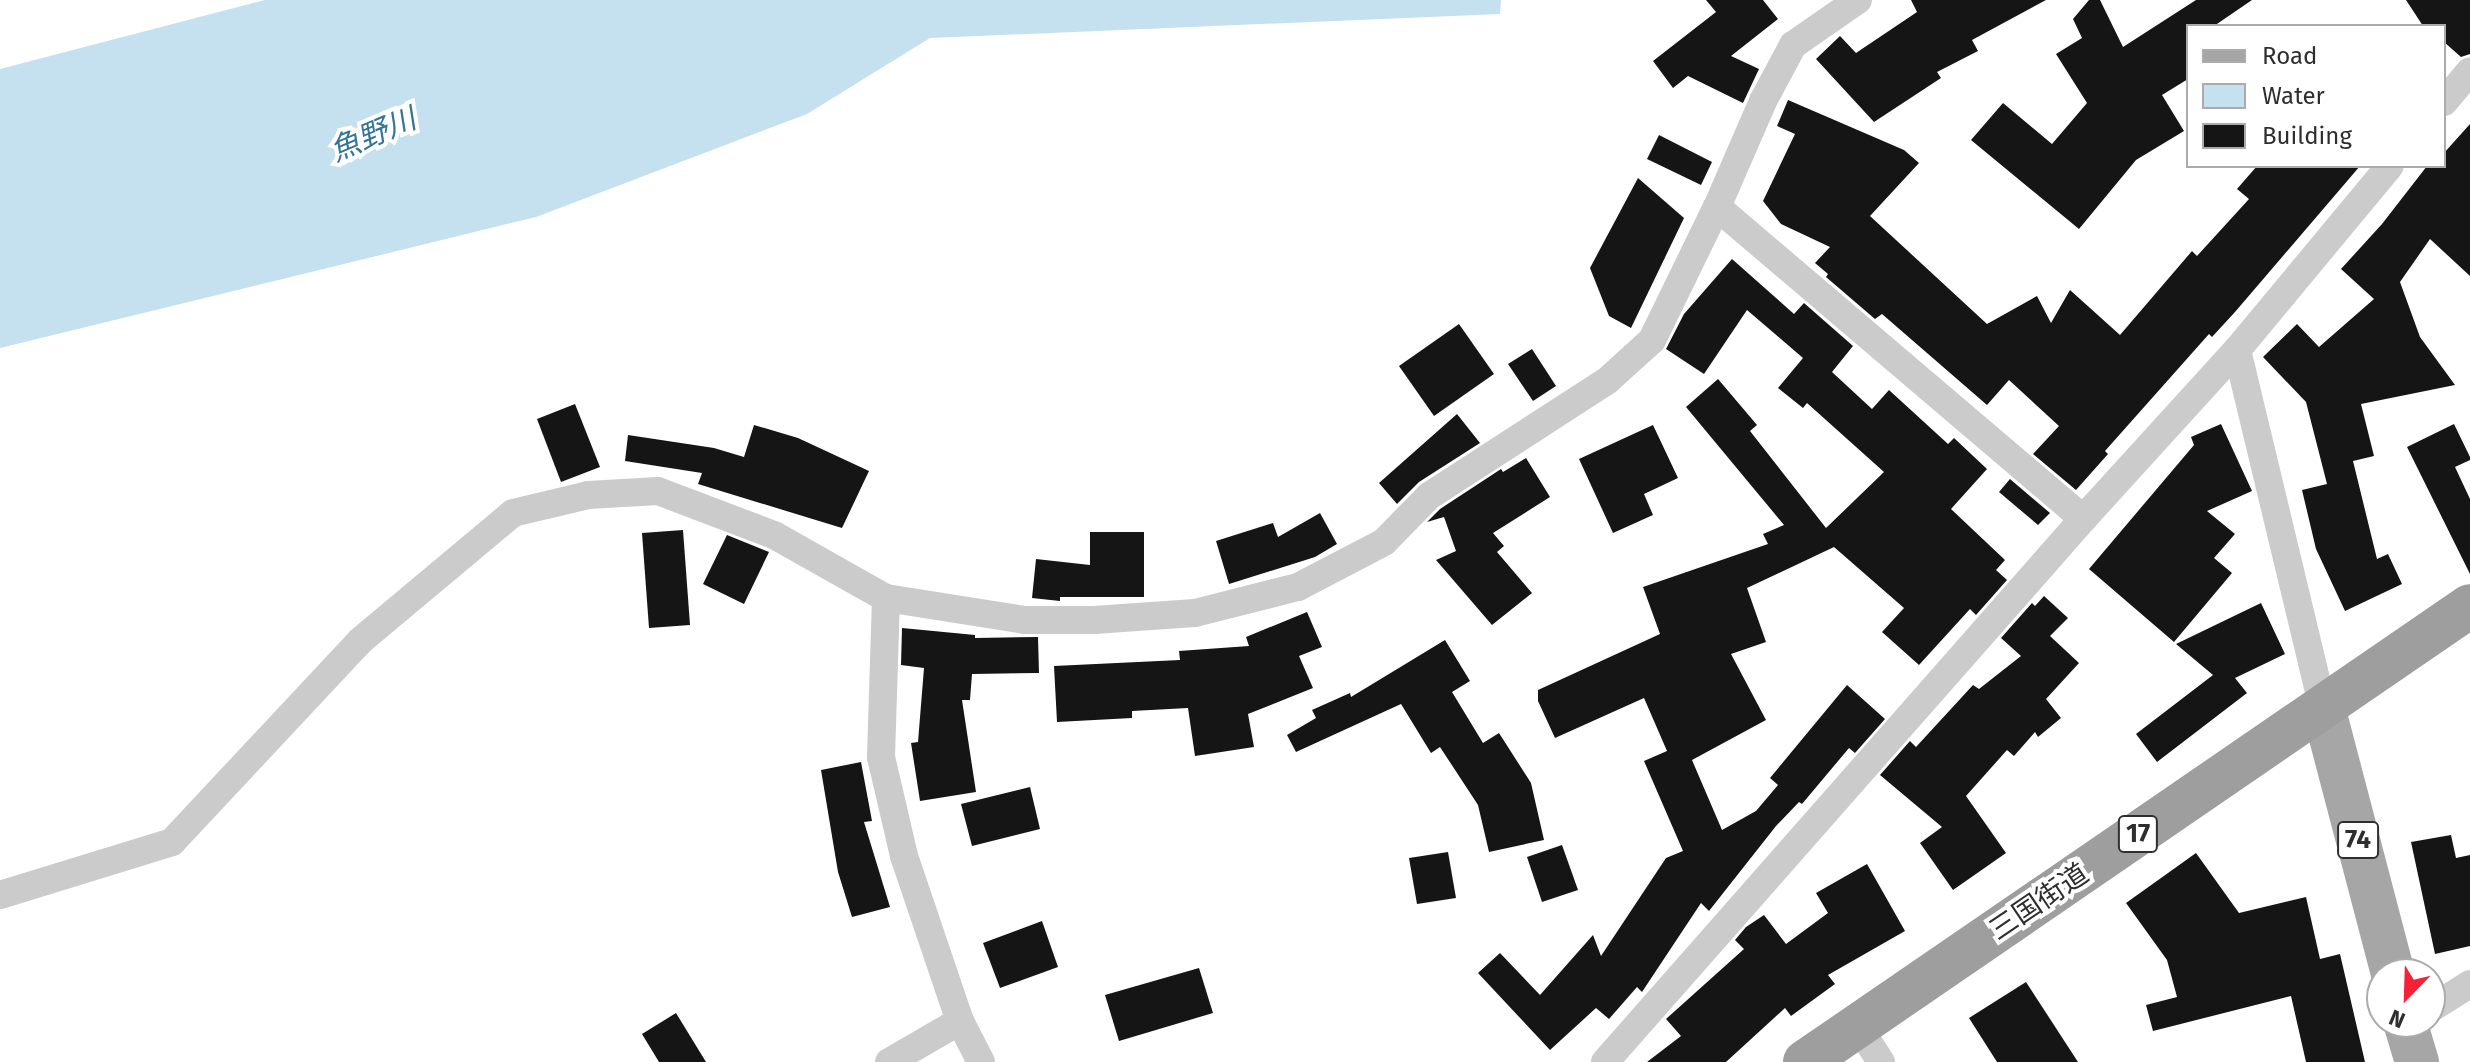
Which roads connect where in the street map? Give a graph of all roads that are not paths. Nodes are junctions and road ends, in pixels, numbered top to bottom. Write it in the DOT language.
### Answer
graph roads {
  1 [pos="1858,0"];
  2 [pos="2470,71"];
  3 [pos="2446,100"];
  4 [pos="2388,168"];
  5 [pos="1717,207"];
  6 [pos="2237,350"];
  7 [pos="2083,519"];
  8 [pos="886,598"];
  9 [pos="2470,606"];
  10 [pos="2323,707"];
  11 [pos="0,895"];
  12 [pos="2389,958"];
  13 [pos="2470,984"];
  14 [pos="2446,1003"];
  15 [pos="960,1021"];
  16 [pos="1858,1026"];
  17 [pos="889,1062"];
  18 [pos="981,1062"];
  19 [pos="1605,1062"];
  20 [pos="1805,1062"];
  21 [pos="1881,1062"];
  1 -- 5 [label="street"];
  2 -- 3 [label="street"];
  4 -- 6 [label="street"];
  5 -- 7 [label="street"];
  5 -- 8 [label="street"];
  6 -- 7 [label="street"];
  6 -- 10 [label="street"];
  7 -- 19 [label="street"];
  8 -- 11 [label="street"];
  8 -- 15 [label="street"];
  9 -- 10 [label="highway, 三国街道 / 17"];
  10 -- 12 [label="main road, 74"];
  10 -- 16 [label="highway, 三国街道 / 17"];
  13 -- 14 [label="street"];
  15 -- 17 [label="street"];
  15 -- 18 [label="street"];
  16 -- 20 [label="highway, 三国街道 / 17"];
  16 -- 21 [label="street"];
}
